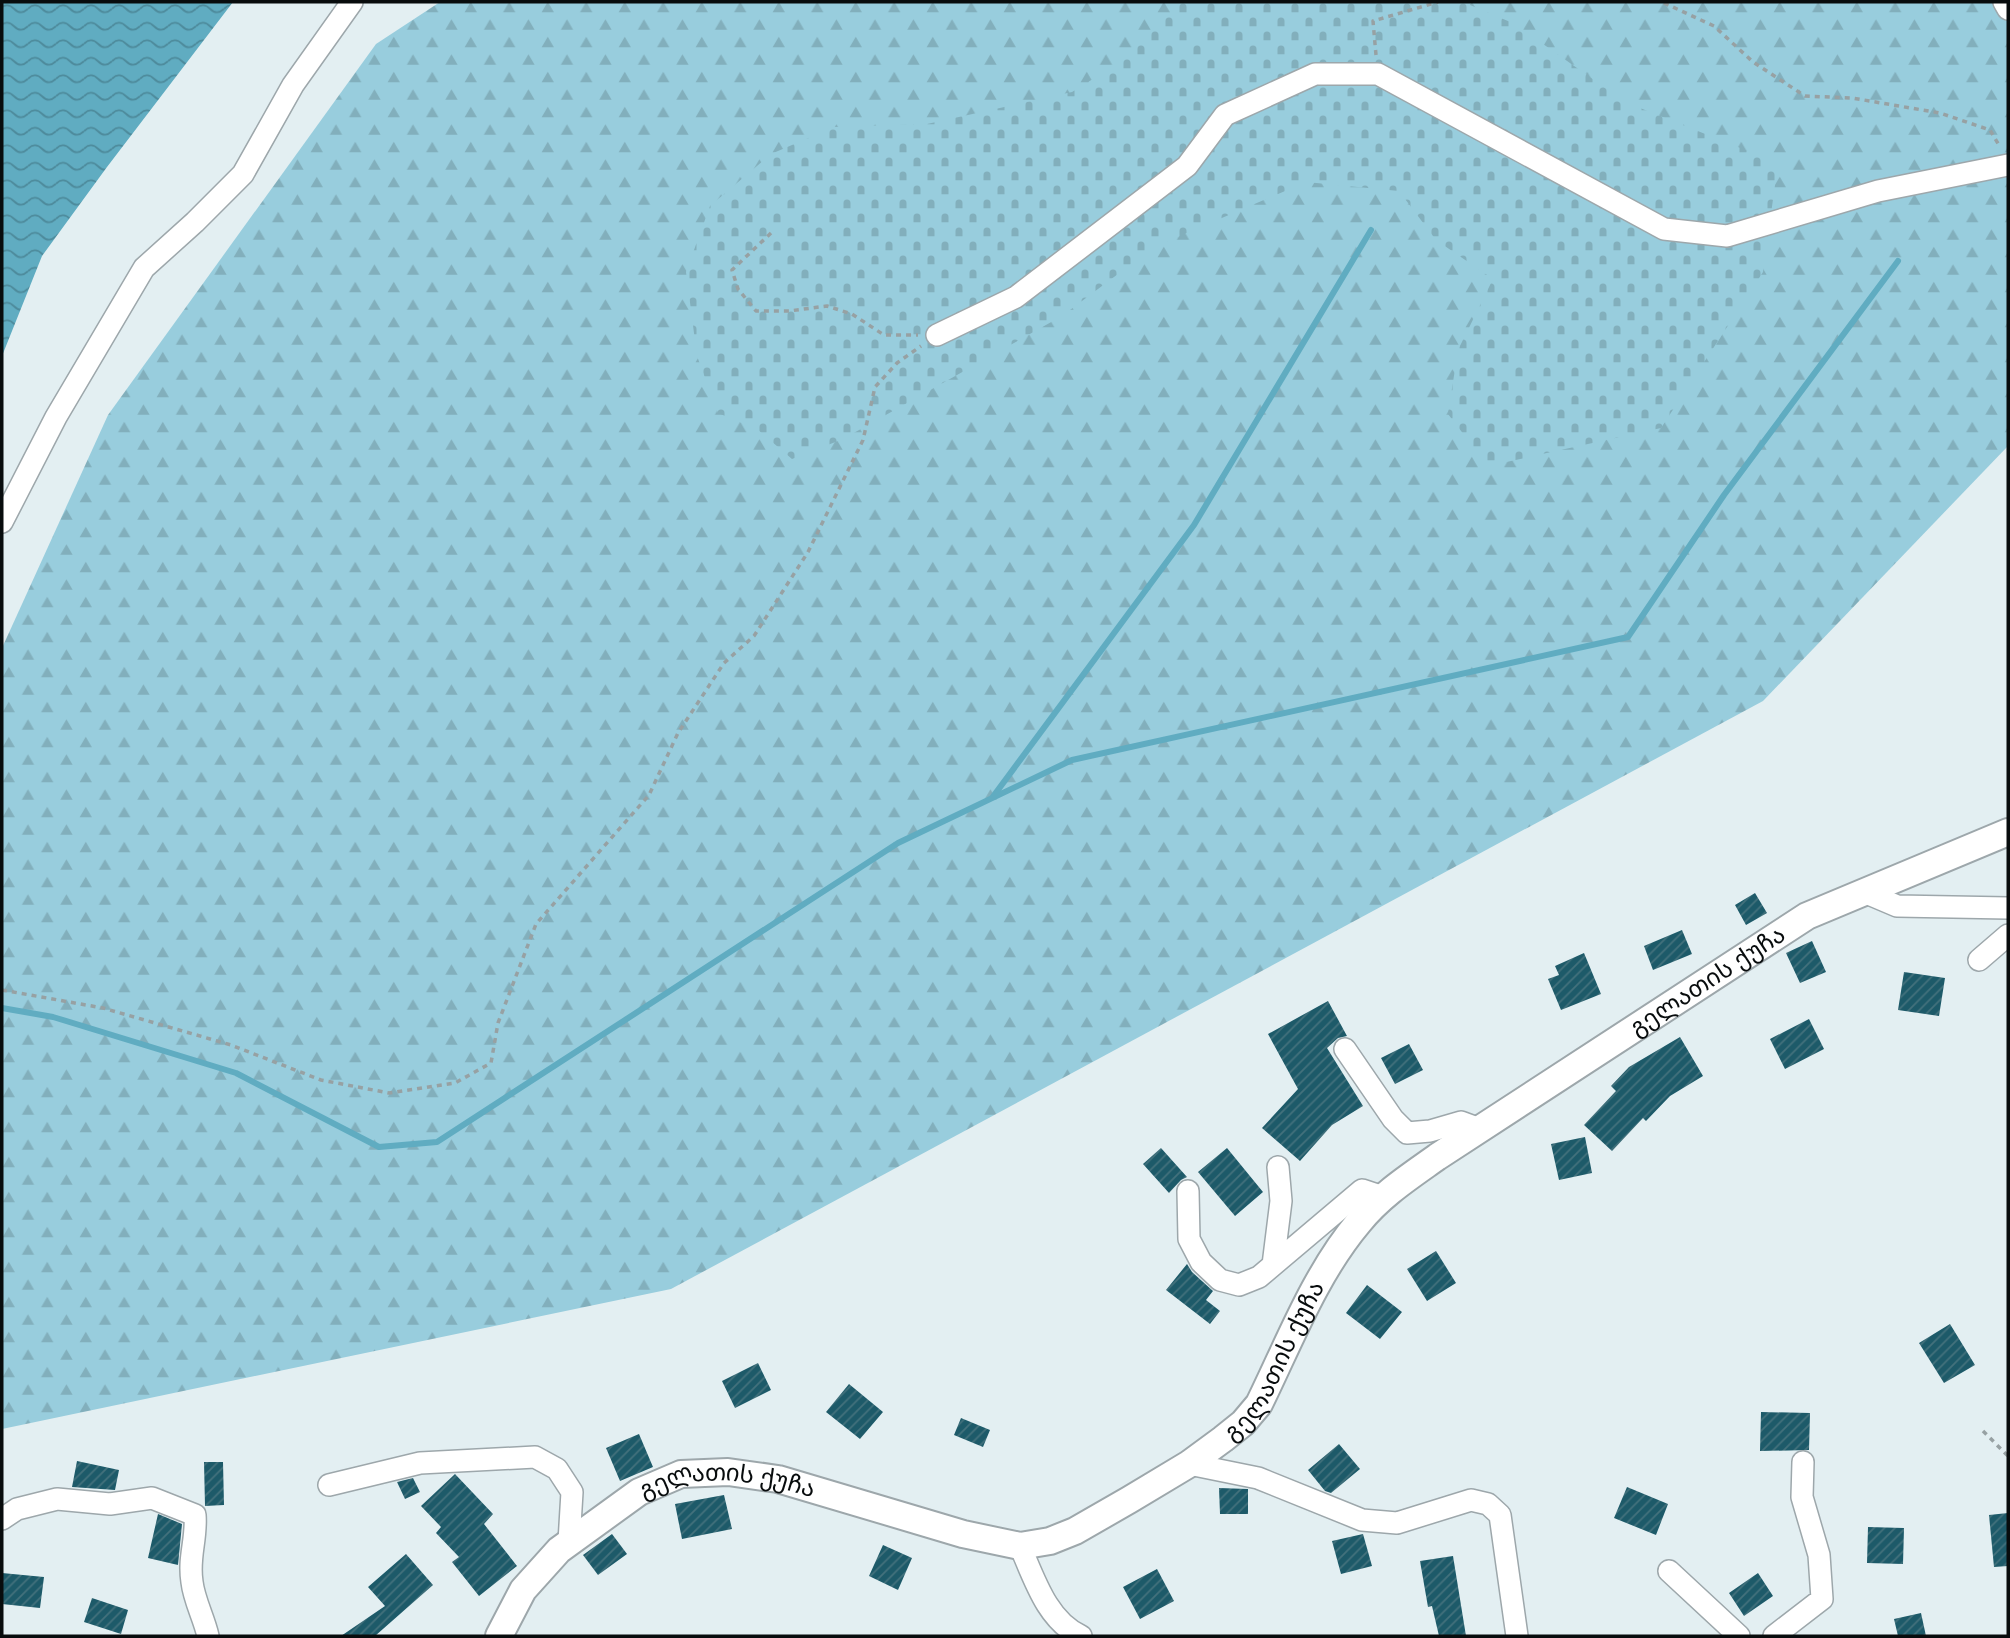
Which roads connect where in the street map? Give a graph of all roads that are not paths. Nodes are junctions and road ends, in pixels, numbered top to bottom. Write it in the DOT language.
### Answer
graph roads {
  1 [pos="352,2"];
  2 [pos="2004,2"];
  3 [pos="2008,9"];
  4 [pos="2005,157"];
  5 [pos="937,335"];
  6 [pos="2,522"];
  7 [pos="2008,832"];
  8 [pos="1864,892"];
  9 [pos="2008,908"];
  10 [pos="2008,936"];
  11 [pos="1979,960"];
  12 [pos="1345,1049"];
  13 [pos="1480,1129"];
  14 [pos="1278,1167"];
  15 [pos="1188,1191"];
  16 [pos="1383,1197"];
  17 [pos="1273,1265"];
  18 [pos="1803,1462"];
  19 [pos="1189,1464"];
  20 [pos="329,1485"];
  21 [pos="2,1519"];
  22 [pos="569,1542"];
  23 [pos="1020,1546"];
  24 [pos="1668,1572"];
  25 [pos="208,1636"];
  26 [pos="499,1636"];
  27 [pos="1081,1636"];
  28 [pos="1517,1636"];
  29 [pos="1740,1636"];
  30 [pos="1774,1636"];
  1 -- 6 [label="street"];
  2 -- 3 [label="street"];
  4 -- 5 [label="street"];
  7 -- 8 [label="main road, გელათის ქუჩა"];
  8 -- 9 [label="street"];
  8 -- 13 [label="main road, გელათის ქუჩა"];
  10 -- 11 [label="street"];
  12 -- 13 [label="street"];
  13 -- 16 [label="main road, გელათის ქუჩა"];
  14 -- 17 [label="street"];
  15 -- 17 [label="street"];
  16 -- 17 [label="street"];
  16 -- 19 [label="main road, გელათის ქუჩა"];
  18 -- 30 [label="street"];
  19 -- 23 [label="main road, გელათის ქუჩა"];
  19 -- 28 [label="street"];
  20 -- 22 [label="street"];
  21 -- 25 [label="street"];
  22 -- 23 [label="main road, გელათის ქუჩა"];
  22 -- 26 [label="main road, გელათის ქუჩა"];
  23 -- 27 [label="street"];
  24 -- 29 [label="street"];
}
